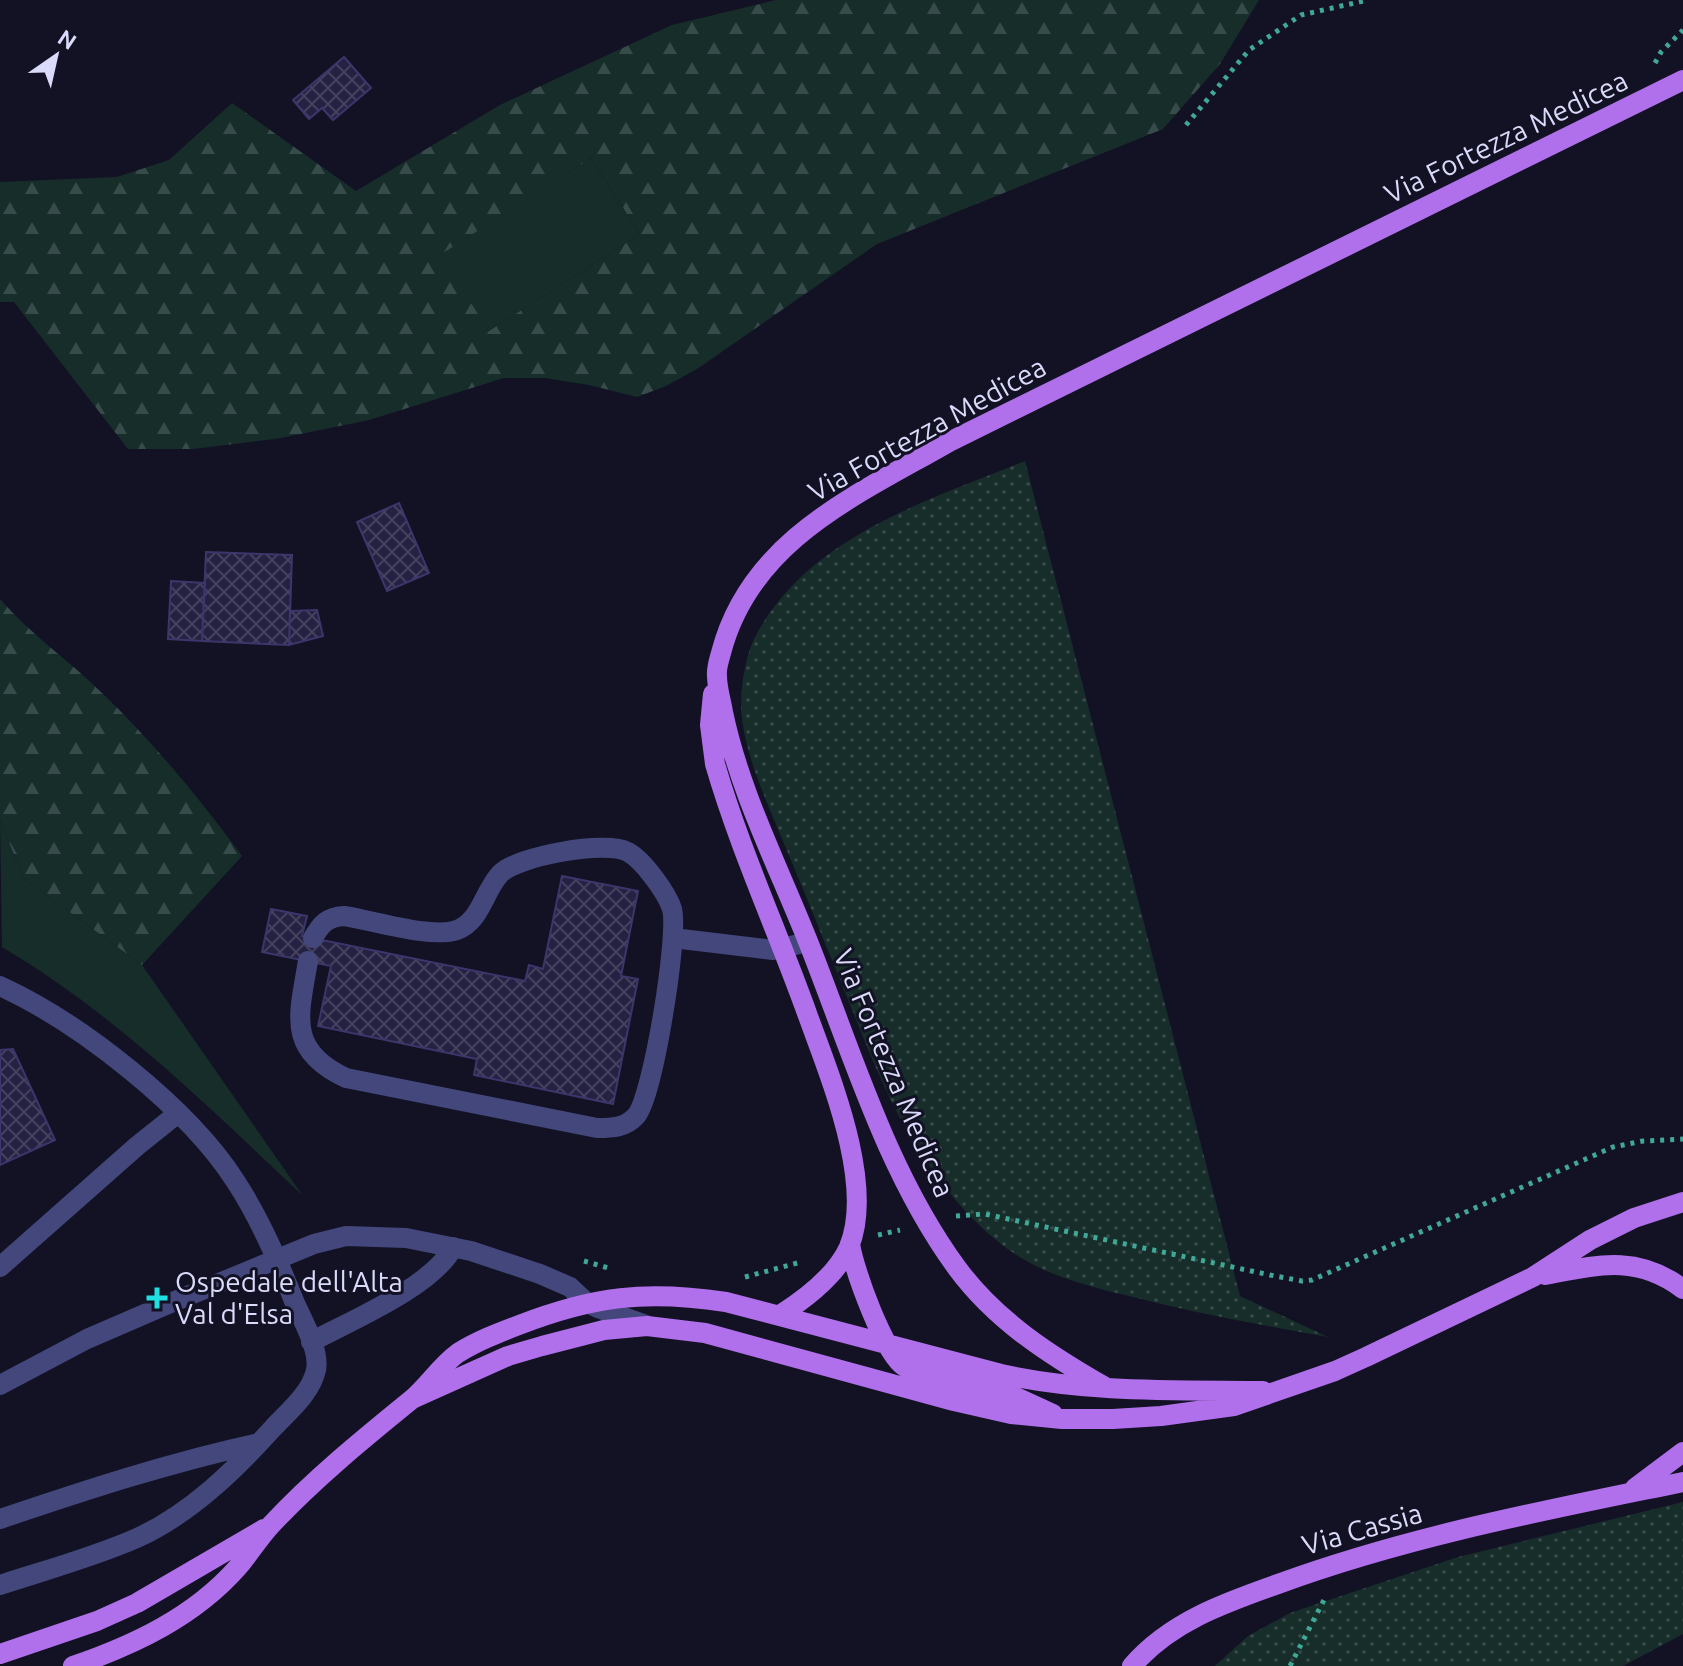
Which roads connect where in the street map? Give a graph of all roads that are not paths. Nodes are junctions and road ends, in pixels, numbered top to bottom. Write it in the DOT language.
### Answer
graph roads {
  1 [pos="1683,80"];
  2 [pos="716,674"];
  3 [pos="313,938"];
  4 [pos="673,938"];
  5 [pos="808,942"];
  6 [pos="784,949"];
  7 [pos="308,961"];
  8 [pos="0,986"];
  9 [pos="177,1114"];
  10 [pos="1683,1202"];
  11 [pos="850,1244"];
  12 [pos="453,1247"];
  13 [pos="278,1259"];
  14 [pos="0,1267"];
  15 [pos="1533,1277"];
  16 [pos="1683,1289"];
  17 [pos="586,1302"];
  18 [pos="780,1315"];
  19 [pos="647,1326"];
  20 [pos="311,1342"];
  21 [pos="889,1343"];
  22 [pos="0,1385"];
  23 [pos="1107,1388"];
  24 [pos="1275,1391"];
  25 [pos="414,1398"];
  26 [pos="1062,1419"];
  27 [pos="259,1443"];
  28 [pos="1683,1452"];
  29 [pos="1683,1482"];
  30 [pos="1629,1493"];
  31 [pos="0,1519"];
  32 [pos="271,1525"];
  33 [pos="0,1585"];
  34 [pos="0,1654"];
  35 [pos="73,1666"];
  36 [pos="1132,1666"];
  1 -- 2 [label="main road, Via Fortezza Medicea"];
  2 -- 5 [label="main road, Via Fortezza Medicea"];
  2 -- 6 [label="main road"];
  3 -- 4 [label="lane"];
  4 -- 6 [label="lane"];
  4 -- 7 [label="lane"];
  5 -- 6 [label="lane"];
  5 -- 23 [label="main road, Via Fortezza Medicea"];
  6 -- 11 [label="main road"];
  8 -- 9 [label="lane"];
  9 -- 13 [label="lane"];
  9 -- 14 [label="lane"];
  10 -- 15 [label="main road"];
  11 -- 18 [label="main road"];
  11 -- 21 [label="main road"];
  12 -- 13 [label="lane"];
  12 -- 17 [label="lane"];
  12 -- 20 [label="lane"];
  13 -- 20 [label="lane"];
  13 -- 22 [label="lane"];
  15 -- 16 [label="main road"];
  15 -- 24 [label="main road"];
  17 -- 18 [label="main road"];
  17 -- 19 [label="lane"];
  17 -- 25 [label="main road"];
  18 -- 21 [label="main road"];
  19 -- 25 [label="main road"];
  19 -- 26 [label="main road"];
  20 -- 27 [label="lane"];
  21 -- 23 [label="main road"];
  21 -- 26 [label="main road"];
  23 -- 24 [label="main road"];
  24 -- 26 [label="main road"];
  25 -- 32 [label="main road"];
  27 -- 31 [label="lane"];
  27 -- 33 [label="lane"];
  28 -- 30 [label="main road, Via Cassia"];
  29 -- 30 [label="main road, Via Cassia"];
  30 -- 36 [label="main road, Via Cassia"];
  32 -- 34 [label="main road"];
  32 -- 35 [label="main road"];
}
